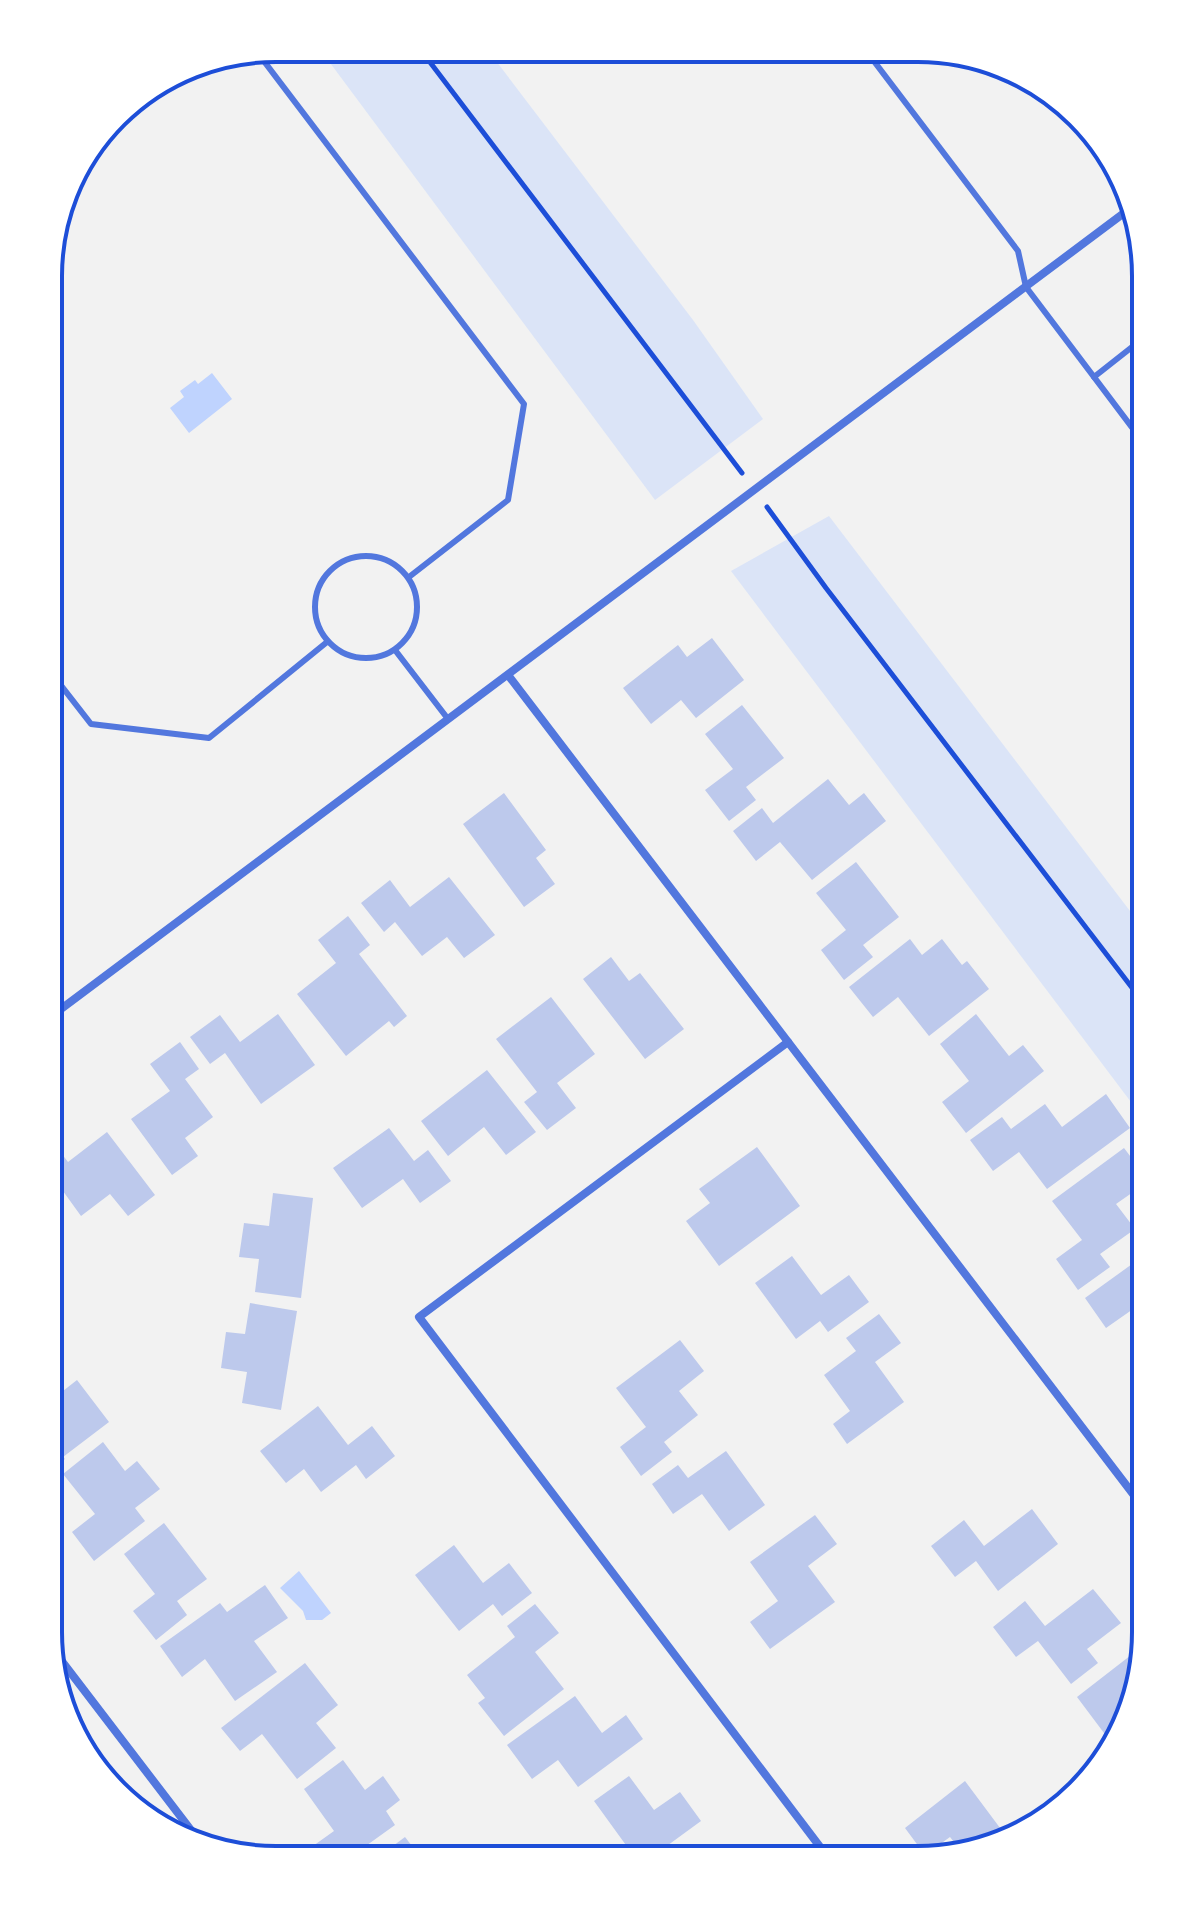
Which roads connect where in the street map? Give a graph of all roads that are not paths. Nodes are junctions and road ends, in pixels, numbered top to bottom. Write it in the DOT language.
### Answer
graph roads {
  1 [pos="875,62"];
  2 [pos="265,63"];
  3 [pos="1123,214"];
  4 [pos="1026,287"];
  5 [pos="1132,347"];
  6 [pos="1094,377"];
  7 [pos="1132,427"];
  8 [pos="409,577"];
  9 [pos="327,642"];
  10 [pos="395,650"];
  11 [pos="508,675"];
  12 [pos="62,687"];
  13 [pos="448,719"];
  14 [pos="62,1005"];
  15 [pos="788,1042"];
  16 [pos="1132,1493"];
  17 [pos="65,1665"];
  18 [pos="189,1827"];
  19 [pos="819,1846"];
  1 -- 4 [label="lane"];
  2 -- 8 [label="lane"];
  3 -- 4 [label="street"];
  4 -- 6 [label="lane"];
  4 -- 11 [label="street"];
  5 -- 6 [label="lane"];
  6 -- 7 [label="lane"];
  8 -- 9 [label="lane"];
  8 -- 10 [label="lane"];
  9 -- 10 [label="lane"];
  9 -- 12 [label="lane"];
  10 -- 13 [label="lane"];
  11 -- 13 [label="street"];
  11 -- 15 [label="street"];
  13 -- 14 [label="street"];
  15 -- 16 [label="street"];
  15 -- 19 [label="street"];
  17 -- 18 [label="street"];
}
